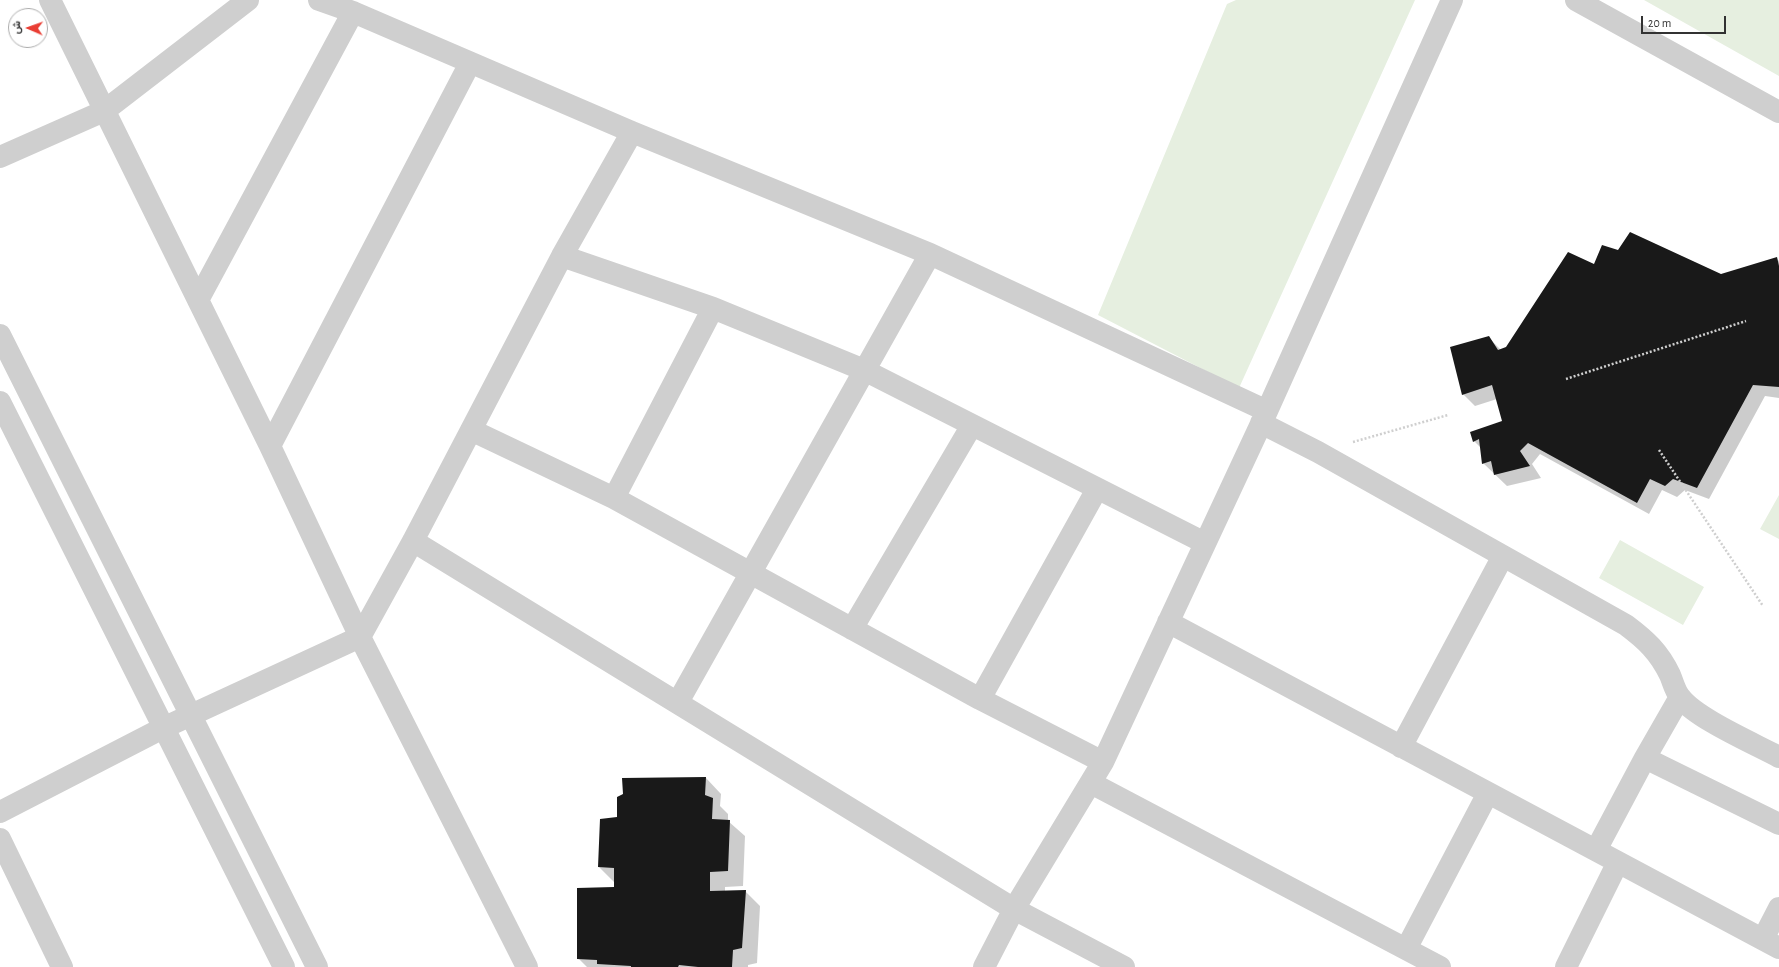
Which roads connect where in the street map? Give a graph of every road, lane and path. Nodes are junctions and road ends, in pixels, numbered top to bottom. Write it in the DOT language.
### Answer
graph roads {
  1 [pos="50,0"];
  2 [pos="248,0"];
  3 [pos="319,0"];
  4 [pos="1452,0"];
  5 [pos="1576,0"];
  6 [pos="353,12"];
  7 [pos="470,63"];
  8 [pos="104,111"];
  9 [pos="1779,112"];
  10 [pos="632,132"];
  11 [pos="0,157"];
  12 [pos="930,254"];
  13 [pos="562,256"];
  14 [pos="198,300"];
  15 [pos="713,308"];
  16 [pos="1746,321"];
  17 [pos="0,335"];
  18 [pos="864,370"];
  19 [pos="1566,379"];
  20 [pos="0,402"];
  21 [pos="1448,415"];
  22 [pos="1264,417"];
  23 [pos="972,425"];
  24 [pos="471,430"];
  25 [pos="270,446"];
  26 [pos="1659,450"];
  27 [pos="1318,452"];
  28 [pos="1097,489"];
  29 [pos="614,498"];
  30 [pos="413,541"];
  31 [pos="1205,543"];
  32 [pos="1503,556"];
  33 [pos="751,574"];
  34 [pos="1763,606"];
  35 [pos="1168,622"];
  36 [pos="852,629"];
  37 [pos="360,637"];
  38 [pos="1680,697"];
  39 [pos="980,699"];
  40 [pos="678,702"];
  41 [pos="190,715"];
  42 [pos="162,728"];
  43 [pos="1401,747"];
  44 [pos="1779,757"];
  45 [pos="1645,758"];
  46 [pos="1103,762"];
  47 [pos="1091,783"];
  48 [pos="1488,793"];
  49 [pos="0,812"];
  50 [pos="1779,824"];
  51 [pos="0,839"];
  52 [pos="1596,850"];
  53 [pos="1618,862"];
  54 [pos="1779,908"];
  55 [pos="1014,909"];
  56 [pos="1771,943"];
  57 [pos="1406,949"];
  58 [pos="1437,966"];
  59 [pos="62,967"];
  60 [pos="284,967"];
  61 [pos="317,967"];
  62 [pos="527,967"];
  63 [pos="984,967"];
  64 [pos="1124,967"];
  65 [pos="1566,967"];
  1 -- 8 [label="street"];
  2 -- 8 [label="street"];
  3 -- 6 [label="street"];
  4 -- 22 [label="street"];
  5 -- 9 [label="street"];
  6 -- 7 [label="street"];
  6 -- 14 [label="street"];
  7 -- 10 [label="street"];
  7 -- 25 [label="street"];
  8 -- 11 [label="street"];
  8 -- 14 [label="street"];
  10 -- 12 [label="street"];
  10 -- 13 [label="street"];
  12 -- 18 [label="street"];
  12 -- 22 [label="street"];
  13 -- 15 [label="street"];
  13 -- 24 [label="street"];
  14 -- 25 [label="street"];
  15 -- 18 [label="street"];
  15 -- 29 [label="street"];
  16 -- 19 [label="path"];
  17 -- 41 [label="street"];
  18 -- 23 [label="street"];
  18 -- 33 [label="street"];
  20 -- 42 [label="street"];
  21 -- 27 [label="path"];
  22 -- 27 [label="street"];
  22 -- 31 [label="street"];
  23 -- 28 [label="street"];
  23 -- 36 [label="street"];
  24 -- 29 [label="street"];
  24 -- 30 [label="street"];
  25 -- 37 [label="street"];
  26 -- 34 [label="path"];
  27 -- 32 [label="street"];
  28 -- 31 [label="street"];
  28 -- 39 [label="street"];
  29 -- 33 [label="street"];
  30 -- 37 [label="street"];
  30 -- 40 [label="street"];
  31 -- 35 [label="street"];
  32 -- 38 [label="street"];
  32 -- 43 [label="street"];
  33 -- 36 [label="street"];
  33 -- 40 [label="street"];
  35 -- 43 [label="street"];
  35 -- 46 [label="street"];
  36 -- 39 [label="street"];
  37 -- 41 [label="street"];
  37 -- 62 [label="street"];
  38 -- 44 [label="street"];
  38 -- 45 [label="street"];
  39 -- 46 [label="street"];
  40 -- 55 [label="street"];
  41 -- 42 [label="street"];
  41 -- 61 [label="street"];
  42 -- 49 [label="street"];
  42 -- 60 [label="street"];
  43 -- 48 [label="street"];
  45 -- 50 [label="street"];
  45 -- 52 [label="street"];
  46 -- 47 [label="street"];
  47 -- 55 [label="street"];
  47 -- 57 [label="street"];
  48 -- 52 [label="street"];
  48 -- 57 [label="street"];
  51 -- 59 [label="street"];
  52 -- 53 [label="street"];
  53 -- 56 [label="street"];
  53 -- 65 [label="street"];
  54 -- 56 [label="street"];
  55 -- 63 [label="street"];
  55 -- 64 [label="street"];
  57 -- 58 [label="street"];
}
